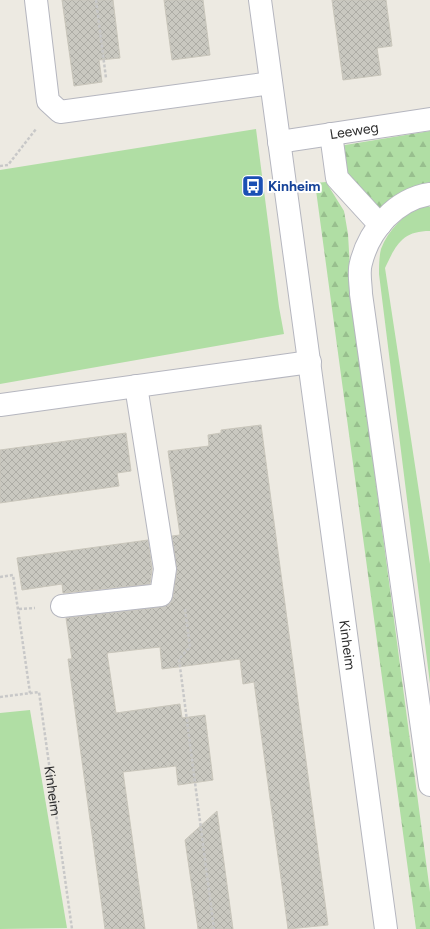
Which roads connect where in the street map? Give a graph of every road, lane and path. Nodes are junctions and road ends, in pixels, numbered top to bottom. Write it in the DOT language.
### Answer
graph roads {
  1 [pos="36,0"];
  2 [pos="96,0"];
  3 [pos="260,0"];
  4 [pos="271,83"];
  5 [pos="110,106"];
  6 [pos="60,112"];
  7 [pos="430,119"];
  8 [pos="331,134"];
  9 [pos="279,142"];
  10 [pos="0,166"];
  11 [pos="430,194"];
  12 [pos="380,225"];
  13 [pos="310,362"];
  14 [pos="136,386"];
  15 [pos="0,405"];
  16 [pos="0,577"];
  17 [pos="161,595"];
  18 [pos="62,606"];
  19 [pos="30,693"];
  20 [pos="0,698"];
  21 [pos="430,785"];
  22 [pos="72,929"];
  23 [pos="214,929"];
  24 [pos="386,929"];
  1 -- 6 [label="street"];
  2 -- 5 [label="path"];
  3 -- 4 [label="street, Kinheim"];
  4 -- 5 [label="street"];
  4 -- 9 [label="street, Kinheim"];
  5 -- 6 [label="street"];
  6 -- 10 [label="path"];
  7 -- 8 [label="street, Leeweg"];
  8 -- 9 [label="street, Leeweg"];
  8 -- 12 [label="street"];
  9 -- 13 [label="street, Kinheim"];
  11 -- 12 [label="street"];
  12 -- 21 [label="street"];
  13 -- 14 [label="street"];
  13 -- 24 [label="street, Kinheim"];
  14 -- 15 [label="street"];
  14 -- 17 [label="street"];
  16 -- 19 [label="path"];
  17 -- 18 [label="street"];
  17 -- 23 [label="path"];
  19 -- 20 [label="path"];
  19 -- 22 [label="path, Kinheim"];
}
